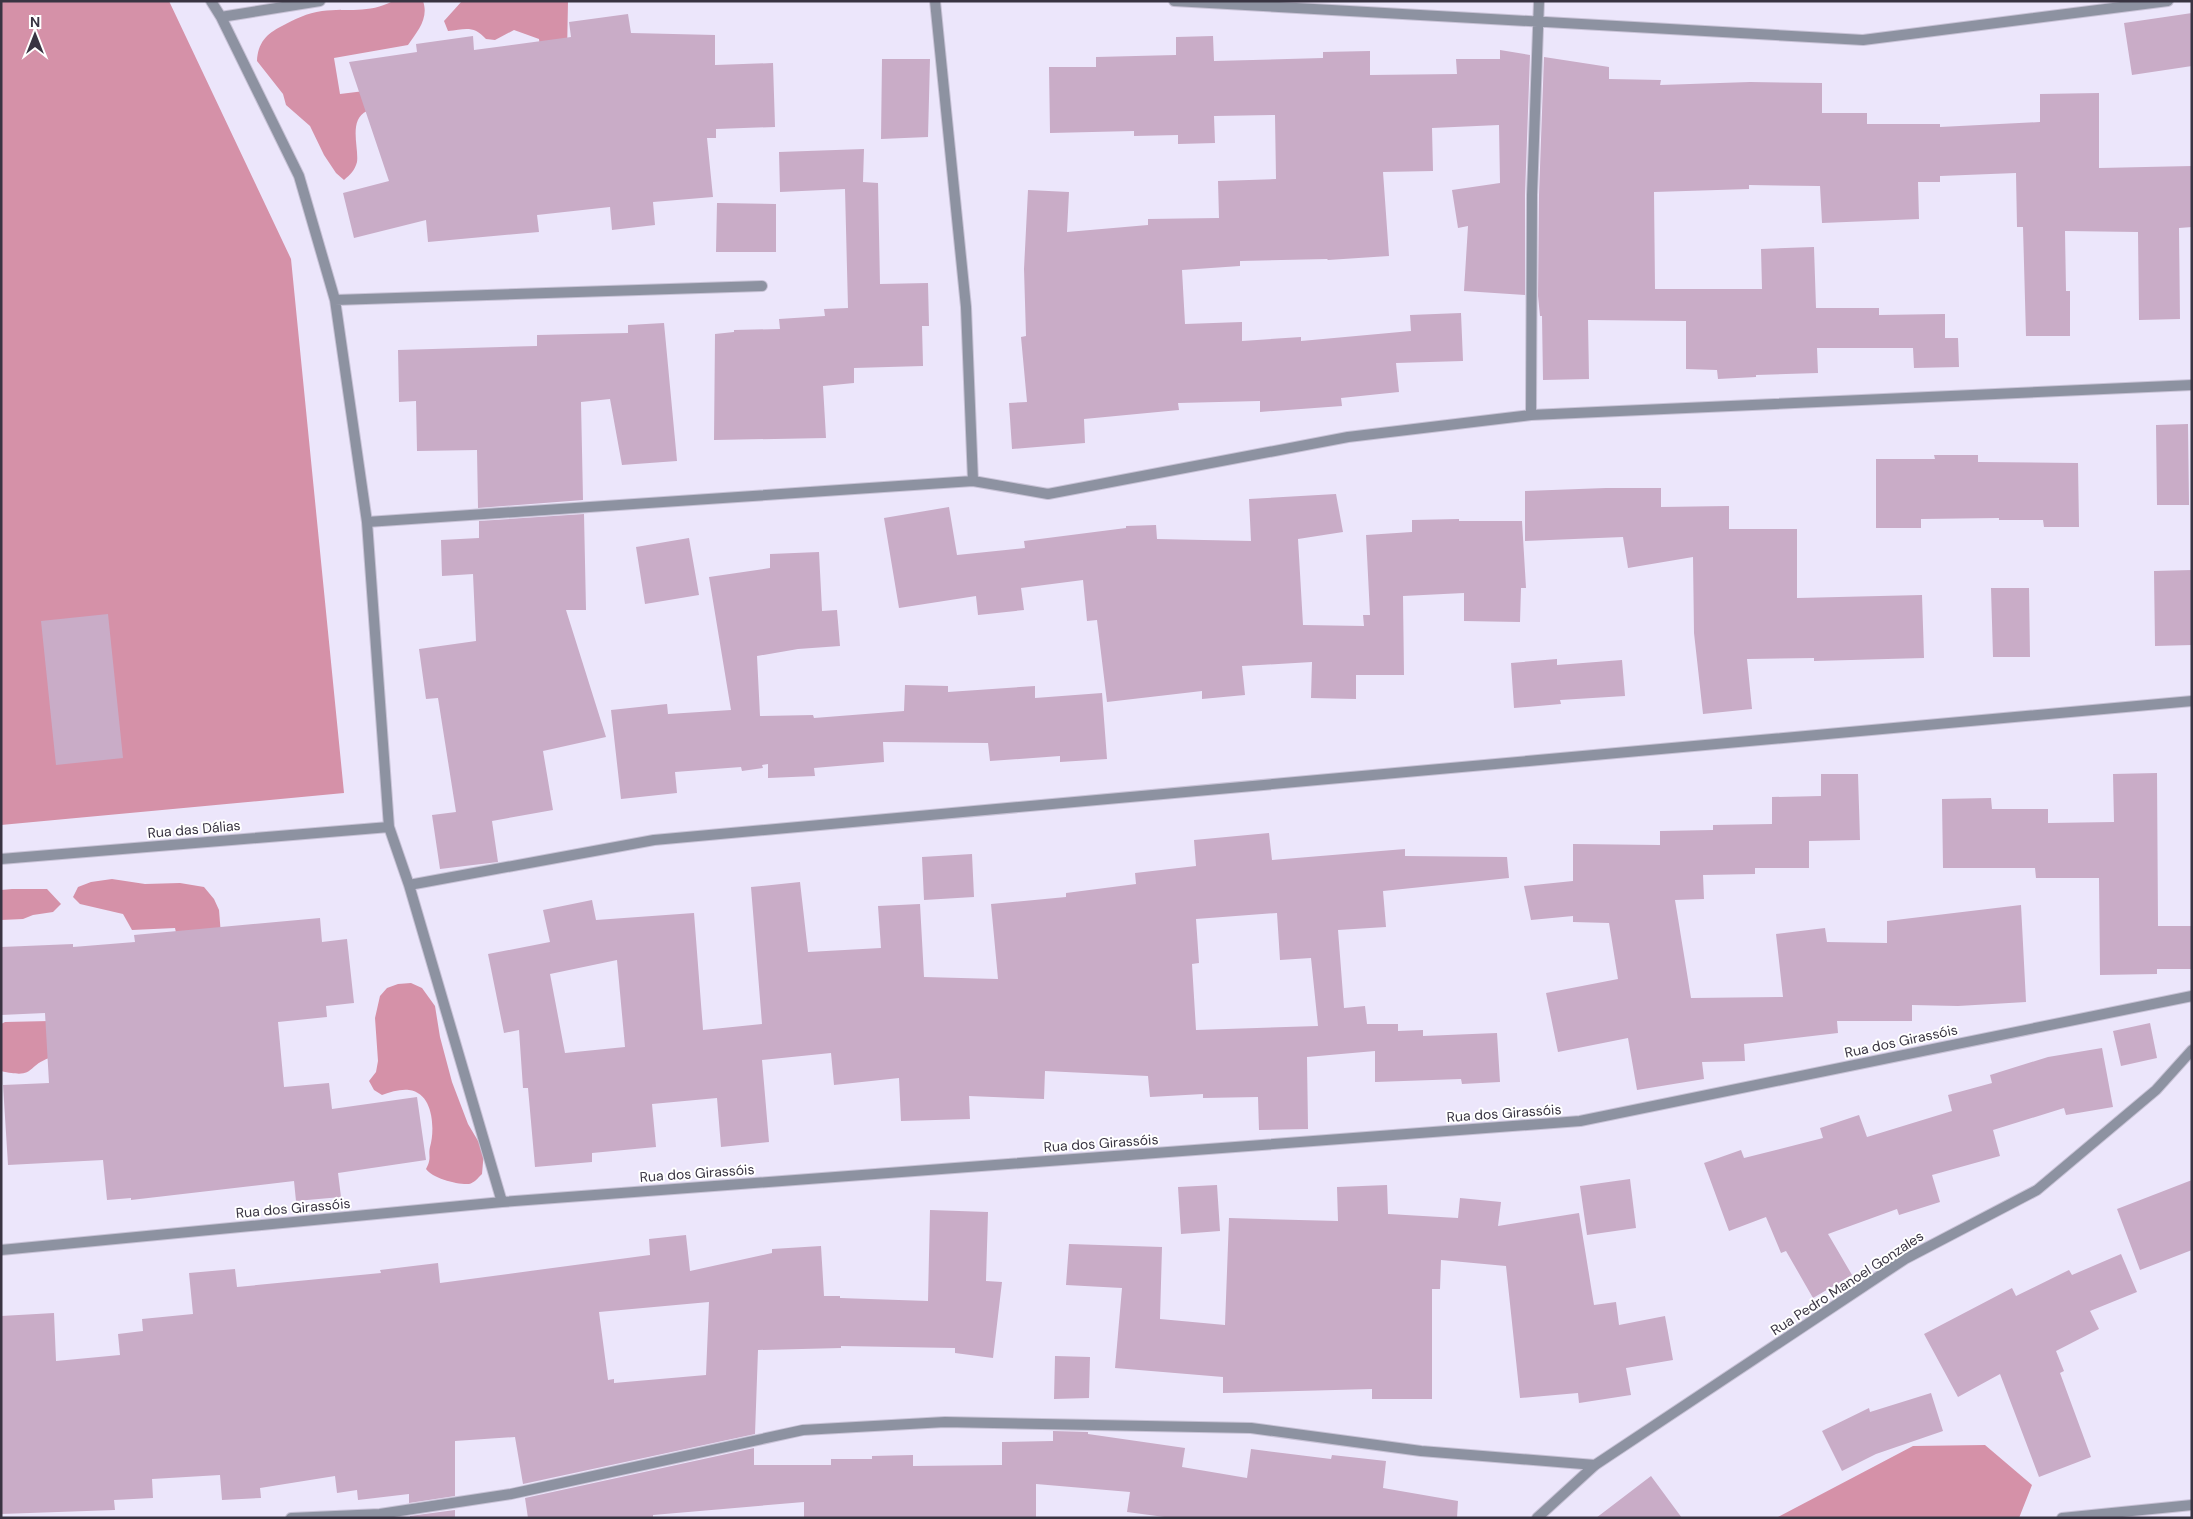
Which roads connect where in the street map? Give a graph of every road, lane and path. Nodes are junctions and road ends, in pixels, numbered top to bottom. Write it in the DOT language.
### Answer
graph roads {
  1 [pos="211,1"];
  2 [pos="320,1"];
  3 [pos="935,1"];
  4 [pos="1174,1"];
  5 [pos="1539,1"];
  6 [pos="2168,1"];
  7 [pos="222,16"];
  8 [pos="1538,21"];
  9 [pos="762,286"];
  10 [pos="335,300"];
  11 [pos="2192,385"];
  12 [pos="1531,415"];
  13 [pos="973,481"];
  14 [pos="367,522"];
  15 [pos="2192,701"];
  16 [pos="389,827"];
  17 [pos="1,859"];
  18 [pos="409,885"];
  19 [pos="2192,996"];
  20 [pos="2192,1050"];
  21 [pos="502,1202"];
  22 [pos="1,1250"];
  23 [pos="1595,1465"];
  24 [pos="2192,1505"];
  25 [pos="291,1518"];
  26 [pos="1537,1518"];
  27 [pos="2062,1518"];
  1 -- 7 [label="street"];
  2 -- 7 [label="street"];
  3 -- 13 [label="street"];
  4 -- 8 [label="street"];
  5 -- 8 [label="street"];
  6 -- 8 [label="street"];
  7 -- 10 [label="street"];
  8 -- 12 [label="street"];
  9 -- 10 [label="street"];
  10 -- 14 [label="street"];
  11 -- 12 [label="street"];
  12 -- 13 [label="street"];
  13 -- 14 [label="street"];
  14 -- 16 [label="street"];
  15 -- 18 [label="street"];
  16 -- 17 [label="street, Rua das Dálias"];
  16 -- 18 [label="street"];
  18 -- 21 [label="street"];
  19 -- 21 [label="street, Rua dos Girassóis"];
  20 -- 23 [label="street, Rua Pedro Manoel Gonzales"];
  21 -- 22 [label="street, Rua dos Girassóis"];
  23 -- 25 [label="street"];
  23 -- 26 [label="street, Rua Pedro Manoel Gonzales"];
  24 -- 27 [label="street"];
}
